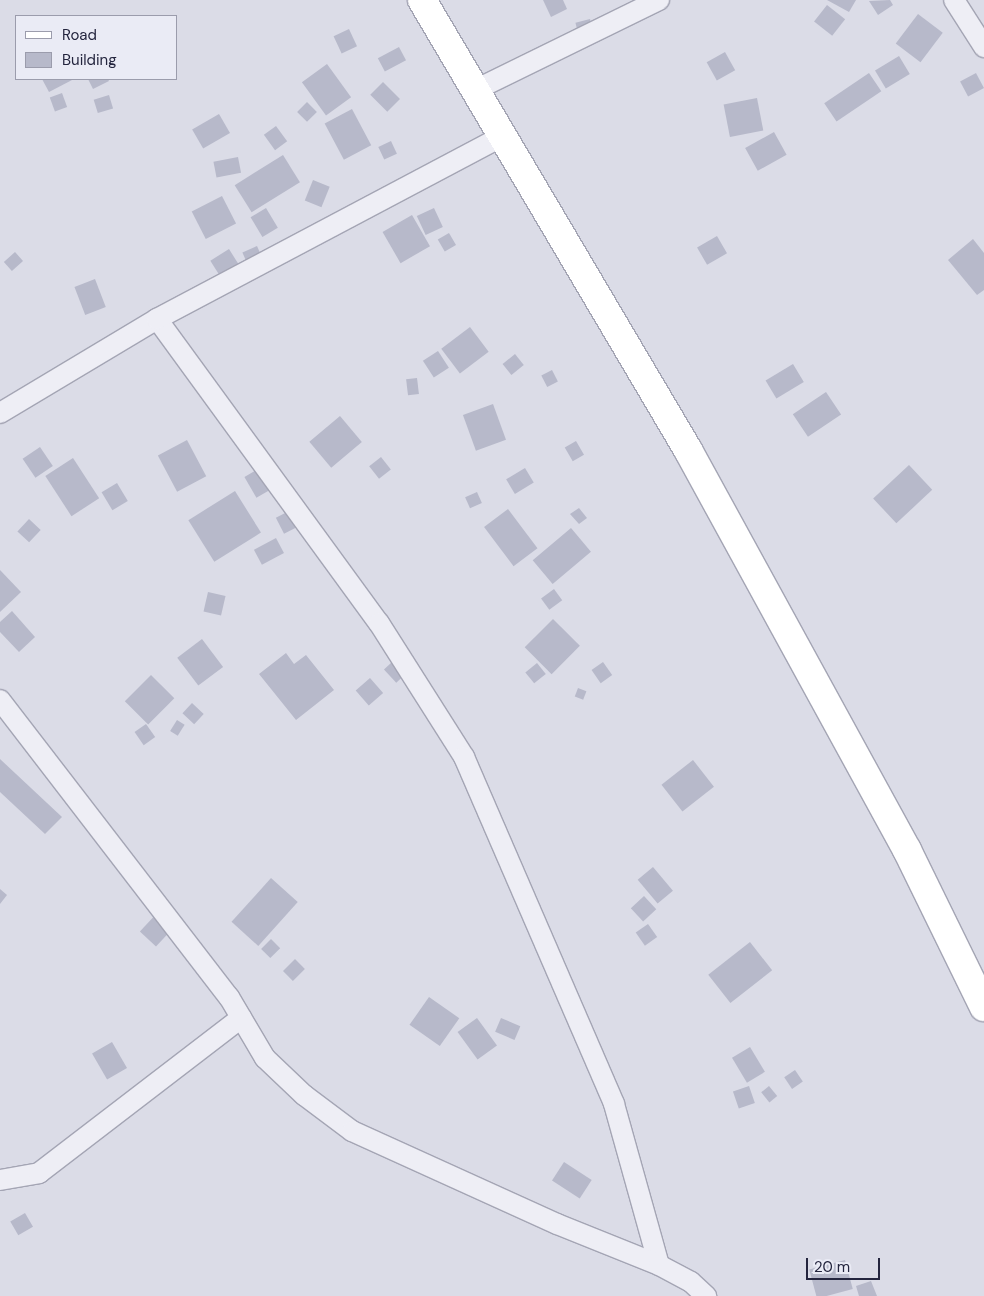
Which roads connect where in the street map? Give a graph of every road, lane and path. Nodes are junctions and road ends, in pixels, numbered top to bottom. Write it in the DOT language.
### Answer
graph roads {
  1 [pos="422,0"];
  2 [pos="659,0"];
  3 [pos="954,0"];
  4 [pos="984,47"];
  5 [pos="475,90"];
  6 [pos="502,136"];
  7 [pos="158,319"];
  8 [pos="0,413"];
  9 [pos="0,700"];
  10 [pos="984,1007"];
  11 [pos="241,1018"];
  12 [pos="0,1180"];
  13 [pos="660,1265"];
  14 [pos="706,1296"];
  1 -- 5 [label="main road"];
  2 -- 5 [label="street"];
  3 -- 4 [label="street"];
  5 -- 6 [label="main road"];
  6 -- 7 [label="street"];
  6 -- 10 [label="main road"];
  7 -- 8 [label="street"];
  7 -- 13 [label="street"];
  9 -- 11 [label="street"];
  11 -- 12 [label="street"];
  11 -- 13 [label="street"];
  13 -- 14 [label="street"];
}
